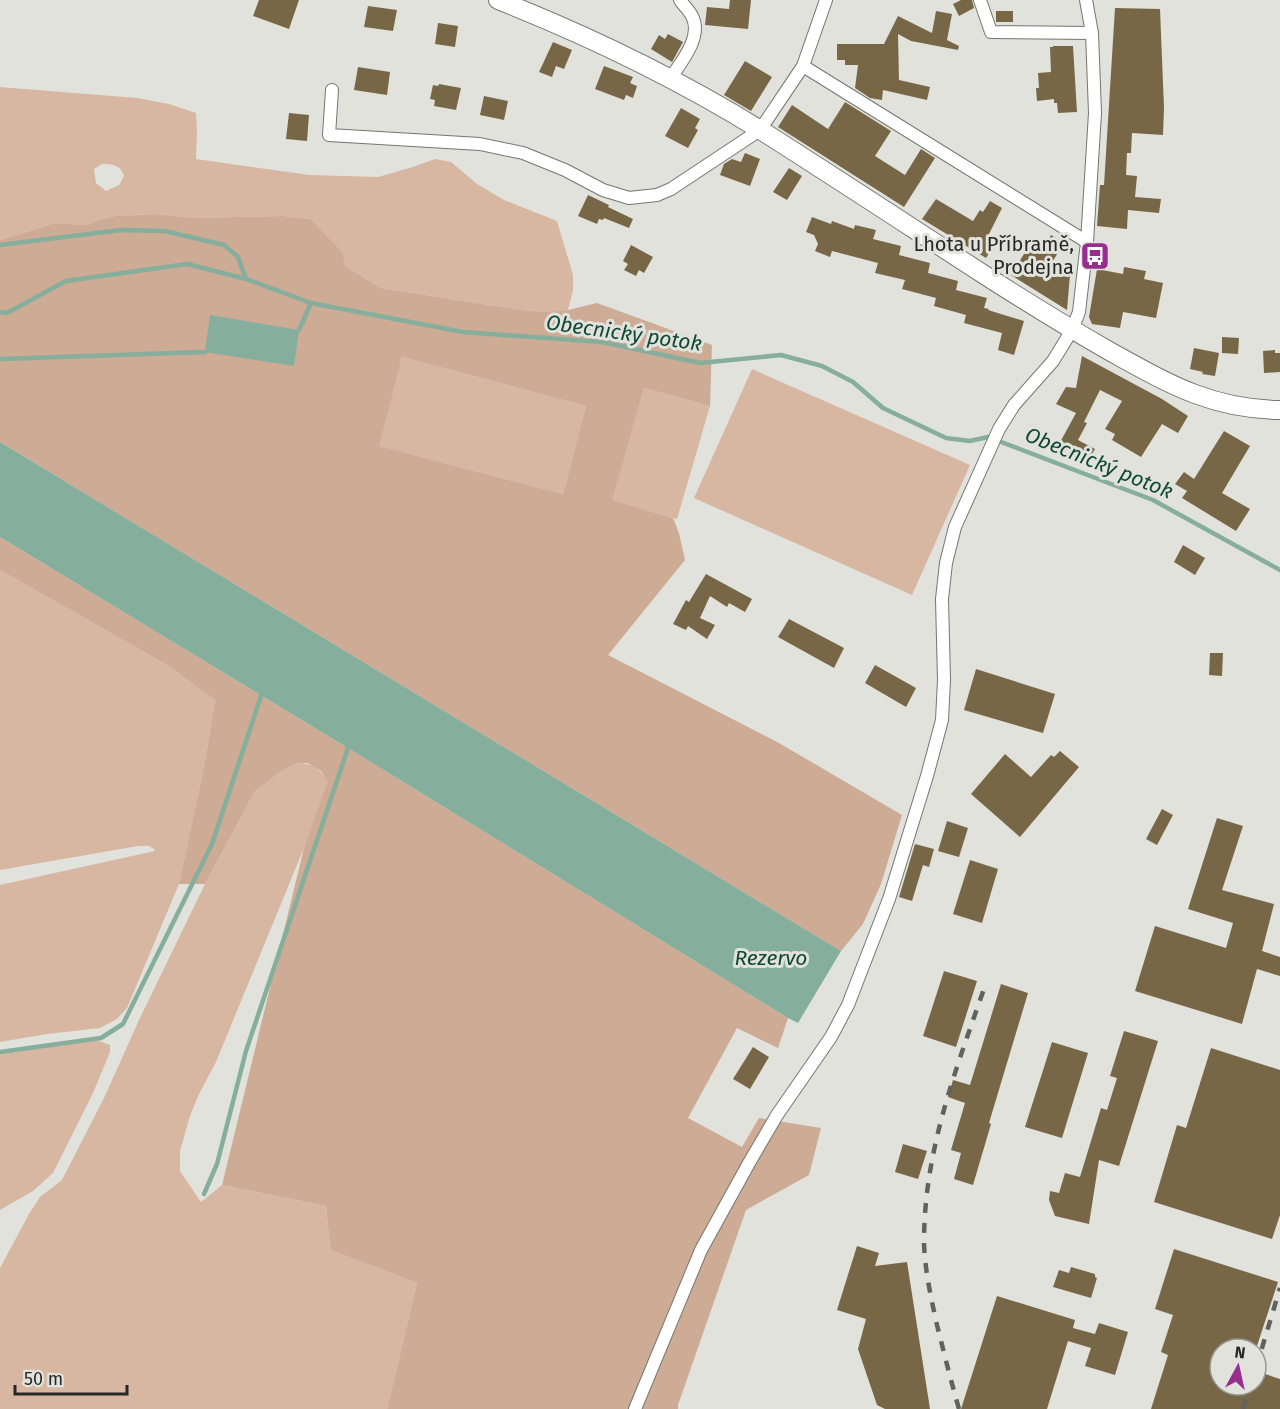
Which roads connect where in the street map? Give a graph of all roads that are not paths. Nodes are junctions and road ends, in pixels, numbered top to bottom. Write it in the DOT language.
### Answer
graph roads {
  1 [pos="498,0"];
  2 [pos="680,0"];
  3 [pos="826,0"];
  4 [pos="980,0"];
  5 [pos="1086,0"];
  6 [pos="1092,33"];
  7 [pos="803,66"];
  8 [pos="670,79"];
  9 [pos="332,90"];
  10 [pos="760,130"];
  11 [pos="1087,242"];
  12 [pos="1072,330"];
  13 [pos="1280,410"];
  14 [pos="635,1409"];
  1 -- 8 [label="street"];
  2 -- 8 [label="street"];
  3 -- 7 [label="street"];
  4 -- 6 [label="street"];
  5 -- 6 [label="street"];
  6 -- 11 [label="street"];
  7 -- 10 [label="street"];
  7 -- 11 [label="street"];
  8 -- 10 [label="street"];
  9 -- 10 [label="street"];
  10 -- 12 [label="street"];
  11 -- 12 [label="street"];
  12 -- 13 [label="street"];
  12 -- 14 [label="street"];
}
